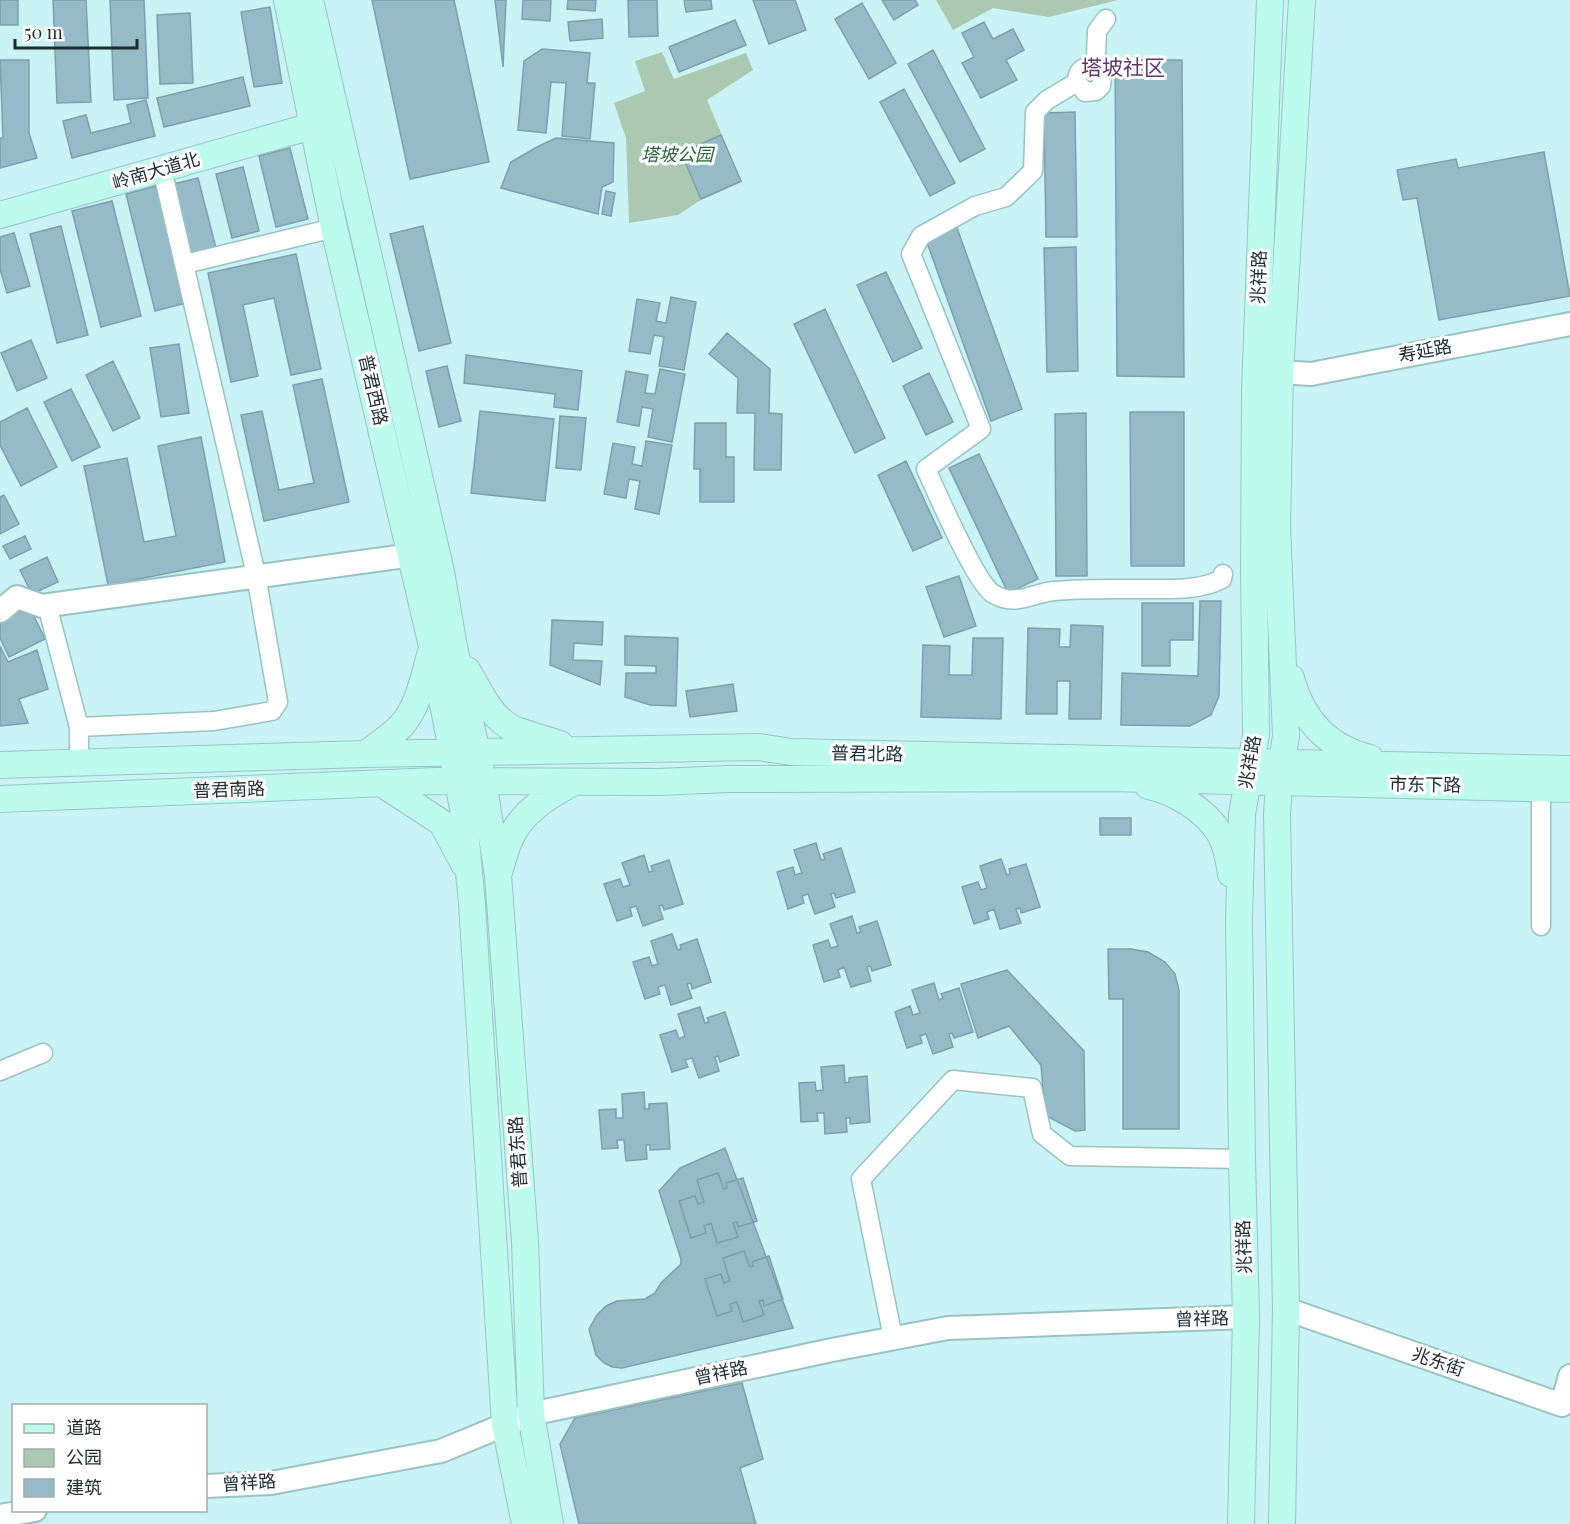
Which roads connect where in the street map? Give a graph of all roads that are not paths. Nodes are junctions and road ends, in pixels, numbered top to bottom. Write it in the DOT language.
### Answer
graph roads {
  1 [pos="287,0"];
  2 [pos="310,0"];
  3 [pos="1270,0"];
  4 [pos="1302,0"];
  5 [pos="1106,19"];
  6 [pos="312,126"];
  7 [pos="162,169"];
  8 [pos="0,215"];
  9 [pos="334,228"];
  10 [pos="185,264"];
  11 [pos="1570,324"];
  12 [pos="1280,372"];
  13 [pos="412,555"];
  14 [pos="1223,574"];
  15 [pos="255,575"];
  16 [pos="47,605"];
  17 [pos="0,611"];
  18 [pos="1282,637"];
  19 [pos="443,646"];
  20 [pos="79,727"];
  21 [pos="583,751"];
  22 [pos="464,752"];
  23 [pos="366,754"];
  24 [pos="79,764"];
  25 [pos="0,765"];
  26 [pos="1405,766"];
  27 [pos="1570,769"];
  28 [pos="1249,772"];
  29 [pos="1281,773"];
  30 [pos="1110,778"];
  31 [pos="470,781"];
  32 [pos="575,782"];
  33 [pos="381,783"];
  34 [pos="1541,788"];
  35 [pos="1570,789"];
  36 [pos="0,799"];
  37 [pos="470,875"];
  38 [pos="498,875"];
  39 [pos="1239,919"];
  40 [pos="1541,926"];
  41 [pos="43,1053"];
  42 [pos="0,1071"];
  43 [pos="1242,1159"];
  44 [pos="1286,1309"];
  45 [pos="1246,1317"];
  46 [pos="893,1338"];
  47 [pos="1570,1376"];
  48 [pos="531,1414"];
  49 [pos="505,1425"];
  50 [pos="207,1486"];
  51 [pos="23,1512"];
  52 [pos="0,1516"];
  53 [pos="525,1524"];
  54 [pos="550,1524"];
  55 [pos="1241,1524"];
  56 [pos="1282,1524"];
  1 -- 6 [label="main road, 普君西路"];
  2 -- 19 [label="main road, 普君西路"];
  3 -- 28 [label="main road, 兆祥路"];
  4 -- 12 [label="main road, 兆祥路"];
  5 -- 14 [label="street"];
  6 -- 7 [label="main road, 岭南大道北"];
  6 -- 9 [label="main road, 普君西路"];
  7 -- 8 [label="main road, 岭南大道北"];
  7 -- 10 [label="street"];
  9 -- 10 [label="street"];
  9 -- 13 [label="main road, 普君西路"];
  10 -- 15 [label="street"];
  11 -- 12 [label="street, 寿延路"];
  12 -- 18 [label="main road, 兆祥路"];
  13 -- 15 [label="street"];
  13 -- 19 [label="main road, 普君西路"];
  15 -- 16 [label="street"];
  15 -- 20 [label="street"];
  16 -- 17 [label="street"];
  16 -- 20 [label="street"];
  18 -- 26 [label="main road"];
  18 -- 29 [label="main road, 兆祥路"];
  19 -- 21 [label="main road"];
  19 -- 22 [label="main road, 普君西路"];
  19 -- 23 [label="main road"];
  20 -- 24 [label="street"];
  21 -- 22 [label="main road, 普君北路"];
  21 -- 28 [label="main road, 普君北路"];
  22 -- 23 [label="main road, 普君南路"];
  22 -- 31 [label="main road, 普君西路"];
  23 -- 24 [label="main road, 普君南路"];
  24 -- 25 [label="main road, 普君南路"];
  26 -- 27 [label="main road, 市东下路"];
  26 -- 29 [label="main road, 市东下路"];
  28 -- 29 [label="main road, 普君北路"];
  28 -- 30 [label="main road, 普君北路"];
  28 -- 39 [label="main road, 兆祥路"];
  29 -- 34 [label="main road, 市东下路"];
  29 -- 44 [label="main road, 兆祥路"];
  30 -- 32 [label="main road, 普君北路"];
  30 -- 39 [label="main road"];
  31 -- 32 [label="main road, 普君北路"];
  31 -- 33 [label="main road, 普君南路"];
  31 -- 37 [label="main road, 普君东路"];
  31 -- 38 [label="main road, 普君东路"];
  32 -- 38 [label="main road"];
  33 -- 36 [label="main road, 普君南路"];
  33 -- 37 [label="main road"];
  34 -- 35 [label="main road, 市东下路"];
  34 -- 40 [label="street"];
  37 -- 49 [label="main road, 普君东路"];
  38 -- 48 [label="main road, 普君东路"];
  39 -- 43 [label="main road, 兆祥路"];
  41 -- 42 [label="street"];
  43 -- 45 [label="main road, 兆祥路"];
  43 -- 46 [label="street"];
  44 -- 47 [label="street, 兆东街"];
  44 -- 56 [label="main road, 兆祥路"];
  45 -- 46 [label="street, 曾祥路"];
  45 -- 55 [label="main road, 兆祥路"];
  46 -- 48 [label="street, 曾祥路"];
  48 -- 49 [label="street, 曾祥路"];
  48 -- 54 [label="main road, 普君东路"];
  49 -- 50 [label="street, 曾祥路"];
  49 -- 53 [label="main road, 普君东路"];
  51 -- 52 [label="street"];
}
